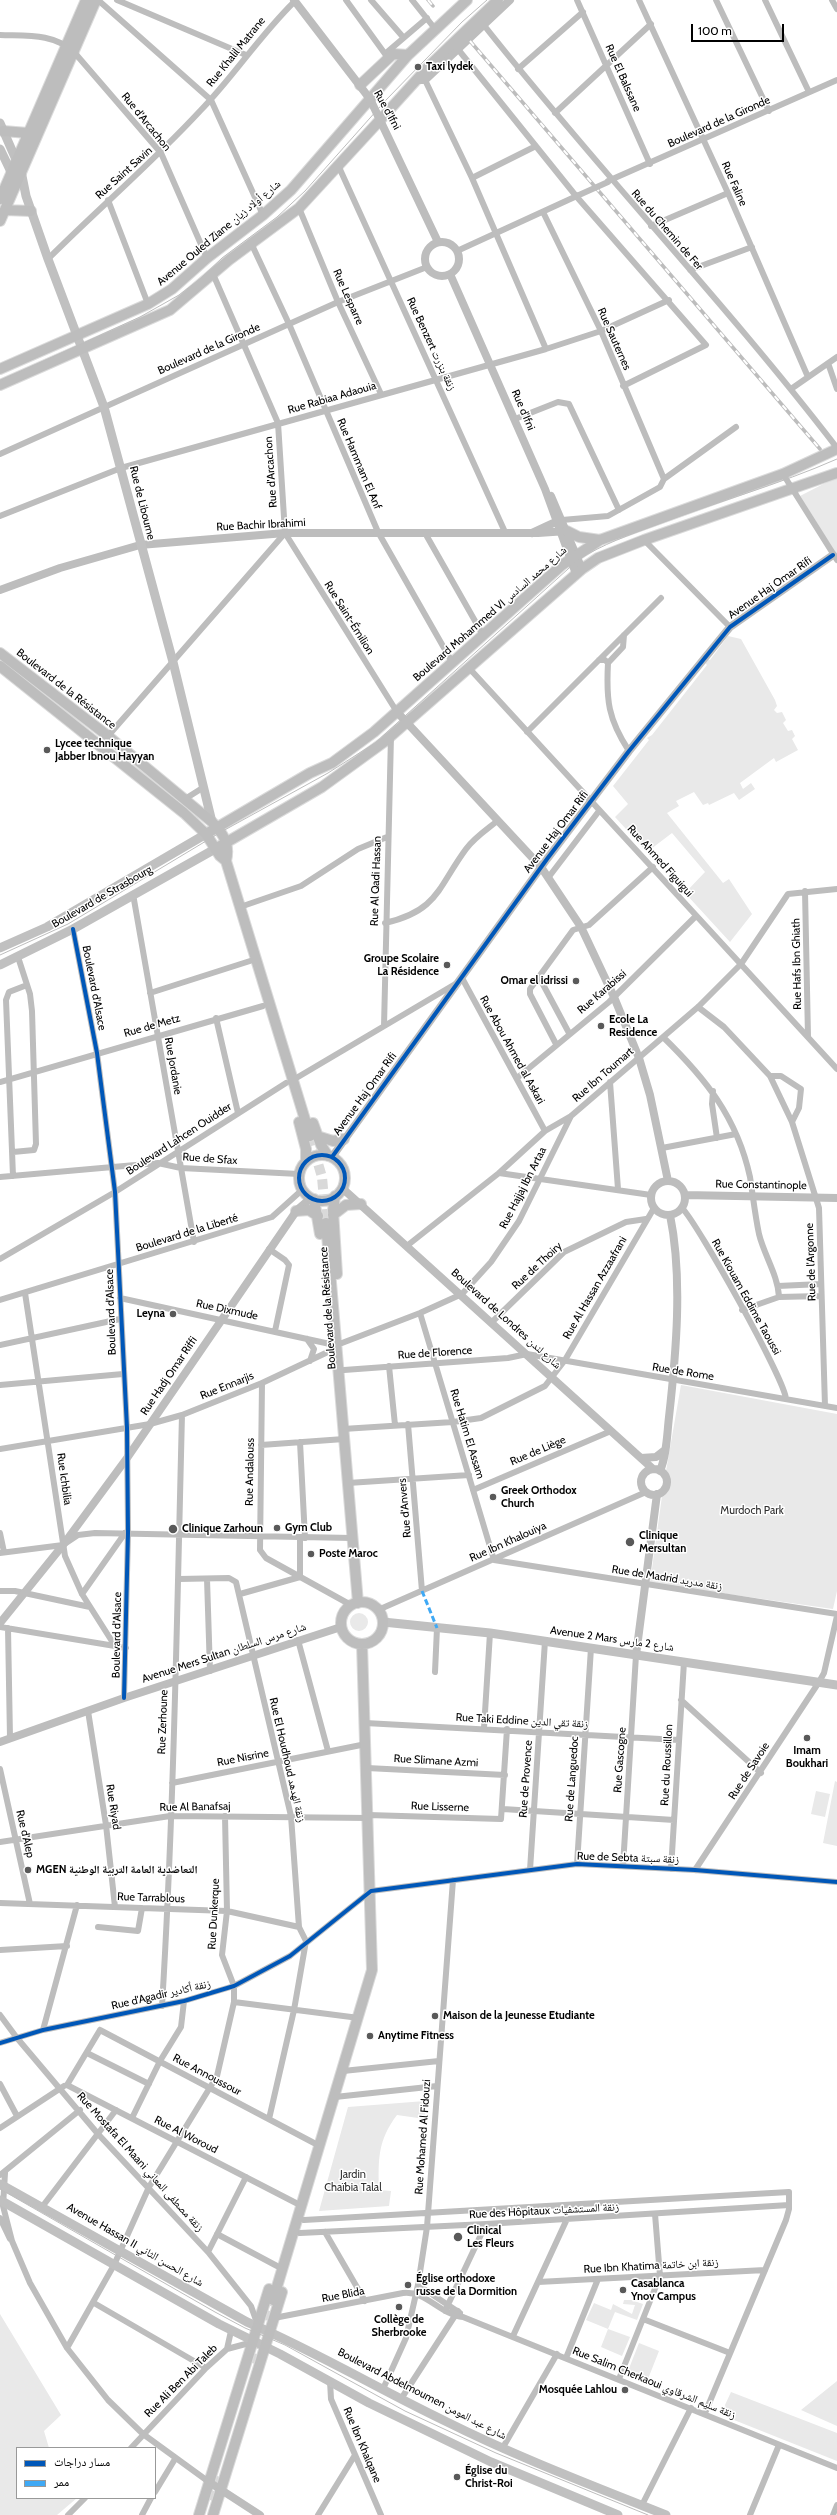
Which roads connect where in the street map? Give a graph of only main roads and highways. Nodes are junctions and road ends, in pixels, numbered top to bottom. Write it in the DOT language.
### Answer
graph roads {
  1 [pos="86,0"];
  2 [pos="97,0"];
  3 [pos="467,0"];
  4 [pos="494,3"];
  5 [pos="483,24"];
  6 [pos="70,49"];
  7 [pos="408,55"];
  8 [pos="360,85"];
  9 [pos="1,127"];
  10 [pos="28,133"];
  11 [pos="0,149"];
  12 [pos="16,161"];
  13 [pos="16,171"];
  14 [pos="17,182"];
  15 [pos="26,196"];
  16 [pos="0,199"];
  17 [pos="5,210"];
  18 [pos="32,212"];
  19 [pos="0,221"];
  20 [pos="77,335"];
  21 [pos="83,350"];
  22 [pos="0,368"];
  23 [pos="0,385"];
  24 [pos="837,449"];
  25 [pos="837,473"];
  26 [pos="564,532"];
  27 [pos="600,540"];
  28 [pos="0,653"];
  29 [pos="0,657"];
  30 [pos="0,662"];
  31 [pos="0,666"];
  32 [pos="186,806"];
  33 [pos="214,824"];
  34 [pos="206,834"];
  35 [pos="227,841"];
  36 [pos="215,849"];
  37 [pos="226,861"];
  38 [pos="0,948"];
  39 [pos="251,957"];
  40 [pos="0,965"];
  41 [pos="314,1136"];
  42 [pos="344,1139"];
  43 [pos="330,1156"];
  44 [pos="306,1161"];
  45 [pos="335,1196"];
  46 [pos="312,1199"];
  47 [pos="361,1204"];
  48 [pos="296,1211"];
  49 [pos="326,1218"];
  50 [pos="342,1416"];
  51 [pos="354,1604"];
  52 [pos="383,1622"];
  53 [pos="362,1644"];
  54 [pos="837,1685"];
  55 [pos="328,2118"];
  56 [pos="2,2185"];
  57 [pos="2,2201"];
  58 [pos="273,2300"];
  59 [pos="258,2327"];
  60 [pos="270,2331"];
  61 [pos="253,2342"];
  62 [pos="265,2348"];
  63 [pos="252,2363"];
  64 [pos="218,2474"];
  65 [pos="210,2500"];
  66 [pos="199,2515"];
  67 [pos="206,2515"];
  68 [pos="213,2515"];
  69 [pos="618,2515"];
  70 [pos="666,2515"];
  1 -- 6 [label="main road"];
  2 -- 6 [label="main road"];
  3 -- 7 [label="main road, Avenue Ouled Ziane شارع أولاد زيان"];
  4 -- 5 [label="main road"];
  4 -- 21 [label="main road"];
  6 -- 10 [label="main road"];
  6 -- 13 [label="main road"];
  7 -- 8 [label="main road"];
  7 -- 20 [label="main road, Avenue Ouled Ziane شارع أولاد زيان"];
  9 -- 10 [label="main road"];
  9 -- 12 [label="main road"];
  10 -- 12 [label="main road"];
  11 -- 13 [label="main road"];
  12 -- 13 [label="main road"];
  13 -- 14 [label="main road"];
  13 -- 15 [label="main road"];
  13 -- 16 [label="main road"];
  14 -- 15 [label="main road"];
  14 -- 17 [label="main road"];
  15 -- 18 [label="main road, Rue de Libourne"];
  17 -- 18 [label="main road"];
  17 -- 19 [label="main road"];
  18 -- 20 [label="main road, Rue de Libourne"];
  20 -- 21 [label="main road, Rue de Libourne"];
  20 -- 22 [label="main road, Avenue Ouled Ziane شارع أولاد زيان"];
  21 -- 23 [label="main road"];
  21 -- 33 [label="main road, Rue de Libourne"];
  24 -- 27 [label="main road, Boulevard Mohammed VI شارع محمد السادس"];
  25 -- 35 [label="main road"];
  26 -- 27 [label="main road"];
  27 -- 33 [label="main road, Boulevard Mohammed VI شارع محمد السادس"];
  28 -- 32 [label="main road, Boulevard de la Résistance"];
  29 -- 32 [label="main road"];
  30 -- 32 [label="main road"];
  31 -- 32 [label="main road, Boulevard de la Résistance"];
  32 -- 33 [label="main road, Boulevard de la Résistance"];
  32 -- 34 [label="main road, Boulevard de la Résistance"];
  33 -- 34 [label="main road, Boulevard Mohammed VI شارع محمد السادس"];
  33 -- 35 [label="main road, Boulevard de la Résistance"];
  34 -- 36 [label="main road, Boulevard de la Résistance"];
  34 -- 38 [label="main road, Boulevard de Strasbourg"];
  35 -- 36 [label="main road"];
  35 -- 37 [label="main road, Boulevard de la Résistance"];
  36 -- 37 [label="main road, Boulevard de la Résistance"];
  36 -- 40 [label="main road, Boulevard de Strasbourg"];
  37 -- 39 [label="main road, Boulevard de la Résistance"];
  39 -- 41 [label="main road"];
  39 -- 41 [label="main road, Boulevard de la Résistance"];
  39 -- 44 [label="main road, Boulevard de la Résistance"];
  41 -- 42 [label="main road"];
  41 -- 43 [label="main road, Boulevard de la Résistance"];
  43 -- 44 [label="main road"];
  43 -- 45 [label="main road"];
  44 -- 46 [label="main road"];
  45 -- 46 [label="main road"];
  45 -- 49 [label="main road, Boulevard de la Résistance"];
  46 -- 49 [label="main road, Boulevard de la Résistance"];
  47 -- 49 [label="main road"];
  48 -- 49 [label="main road"];
  49 -- 50 [label="main road"];
  49 -- 50 [label="main road, Boulevard de la Résistance"];
  49 -- 50 [label="main road, Boulevard de la Résistance"];
  50 -- 51 [label="main road, Boulevard de la Résistance"];
  51 -- 52 [label="main road"];
  51 -- 53 [label="main road"];
  52 -- 53 [label="main road"];
  52 -- 54 [label="main road, Avenue 2 Mars شارع 2 مارس"];
  53 -- 55 [label="main road"];
  55 -- 58 [label="main road"];
  55 -- 59 [label="main road"];
  55 -- 60 [label="main road"];
  56 -- 59 [label="main road, Avenue Hassan II شارع الحسن الثاني"];
  57 -- 61 [label="main road"];
  59 -- 60 [label="main road, Boulevard Abdelmoumen شارع عبد المومن"];
  59 -- 61 [label="main road"];
  60 -- 62 [label="main road"];
  60 -- 70 [label="main road, Boulevard Abdelmoumen شارع عبد المومن"];
  61 -- 62 [label="main road"];
  61 -- 66 [label="main road"];
  62 -- 68 [label="main road"];
  62 -- 69 [label="main road"];
  63 -- 64 [label="main road"];
  65 -- 67 [label="main road"];
}
